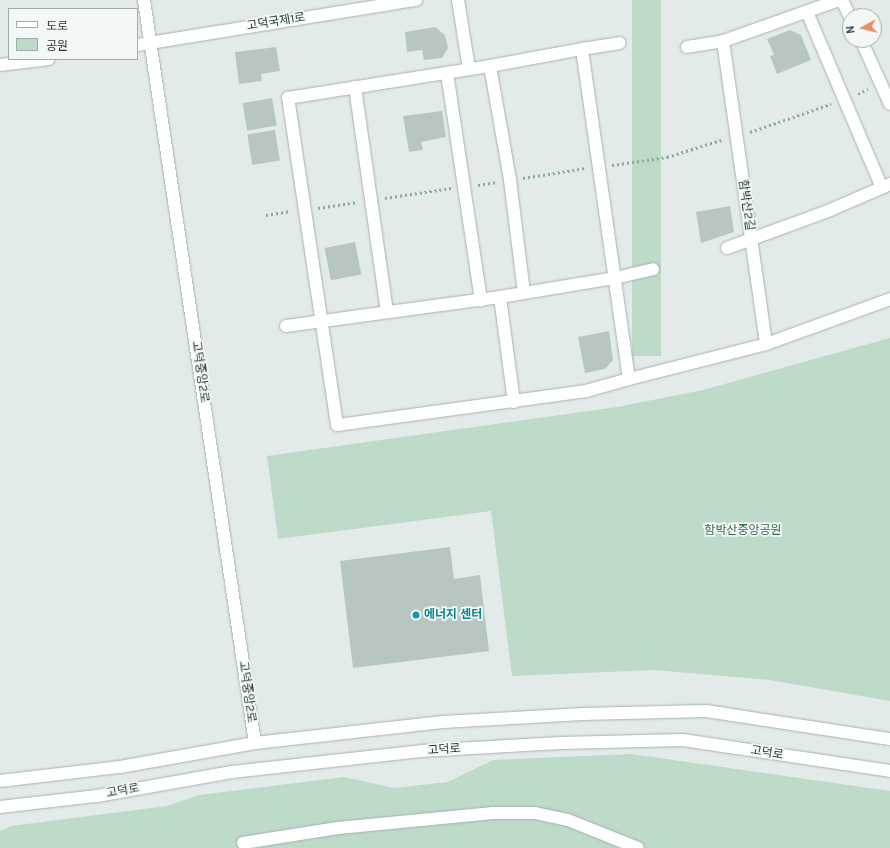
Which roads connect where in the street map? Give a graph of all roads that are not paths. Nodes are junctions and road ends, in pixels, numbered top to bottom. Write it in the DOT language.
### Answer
graph roads {
  1 [pos="144,0"];
  2 [pos="416,0"];
  3 [pos="458,0"];
  4 [pos="841,0"];
  5 [pos="823,3"];
  6 [pos="807,12"];
  7 [pos="724,41"];
  8 [pos="151,42"];
  9 [pos="620,43"];
  10 [pos="138,45"];
  11 [pos="687,47"];
  12 [pos="865,48"];
  13 [pos="582,49"];
  14 [pos="40,60"];
  15 [pos="0,65"];
  16 [pos="490,66"];
  17 [pos="469,70"];
  18 [pos="447,73"];
  19 [pos="355,87"];
  20 [pos="890,104"];
  21 [pos="886,186"];
  22 [pos="751,239"];
  23 [pos="727,248"];
  24 [pos="654,269"];
  25 [pos="615,278"];
  26 [pos="524,293"];
  27 [pos="500,297"];
  28 [pos="890,299"];
  29 [pos="481,300"];
  30 [pos="387,312"];
  31 [pos="322,321"];
  32 [pos="286,326"];
  33 [pos="766,344"];
  34 [pos="629,380"];
  35 [pos="514,402"];
  36 [pos="890,739"];
  37 [pos="255,743"];
  38 [pos="890,771"];
  39 [pos="0,781"];
  40 [pos="0,807"];
  41 [pos="243,842"];
  42 [pos="638,848"];
  1 -- 8 [label="street, 고덕중앙2로"];
  2 -- 8 [label="street, 고덕국제1로"];
  3 -- 17 [label="street"];
  4 -- 5 [label="street"];
  5 -- 6 [label="street"];
  6 -- 7 [label="street"];
  6 -- 21 [label="street"];
  7 -- 11 [label="street"];
  7 -- 22 [label="street, 함박산2길"];
  8 -- 10 [label="street, 고덕국제1로"];
  8 -- 37 [label="street, 고덕중앙2로"];
  9 -- 13 [label="street"];
  12 -- 20 [label="street"];
  13 -- 16 [label="street"];
  13 -- 25 [label="street"];
  14 -- 15 [label="street"];
  16 -- 17 [label="street"];
  16 -- 26 [label="street"];
  17 -- 18 [label="street"];
  18 -- 19 [label="street"];
  18 -- 29 [label="street"];
  19 -- 30 [label="street"];
  19 -- 31 [label="street"];
  21 -- 22 [label="street"];
  22 -- 23 [label="street"];
  22 -- 33 [label="street, 함박산2길"];
  24 -- 25 [label="street"];
  25 -- 26 [label="street"];
  25 -- 34 [label="street"];
  26 -- 27 [label="street"];
  27 -- 29 [label="street"];
  27 -- 35 [label="street"];
  28 -- 33 [label="street"];
  29 -- 30 [label="street"];
  30 -- 31 [label="street"];
  31 -- 32 [label="street"];
  31 -- 35 [label="street"];
  33 -- 34 [label="street"];
  34 -- 35 [label="street"];
  36 -- 37 [label="street, 고덕로"];
  37 -- 39 [label="street, 고덕로"];
  38 -- 40 [label="street, 고덕로"];
  41 -- 42 [label="street"];
}
